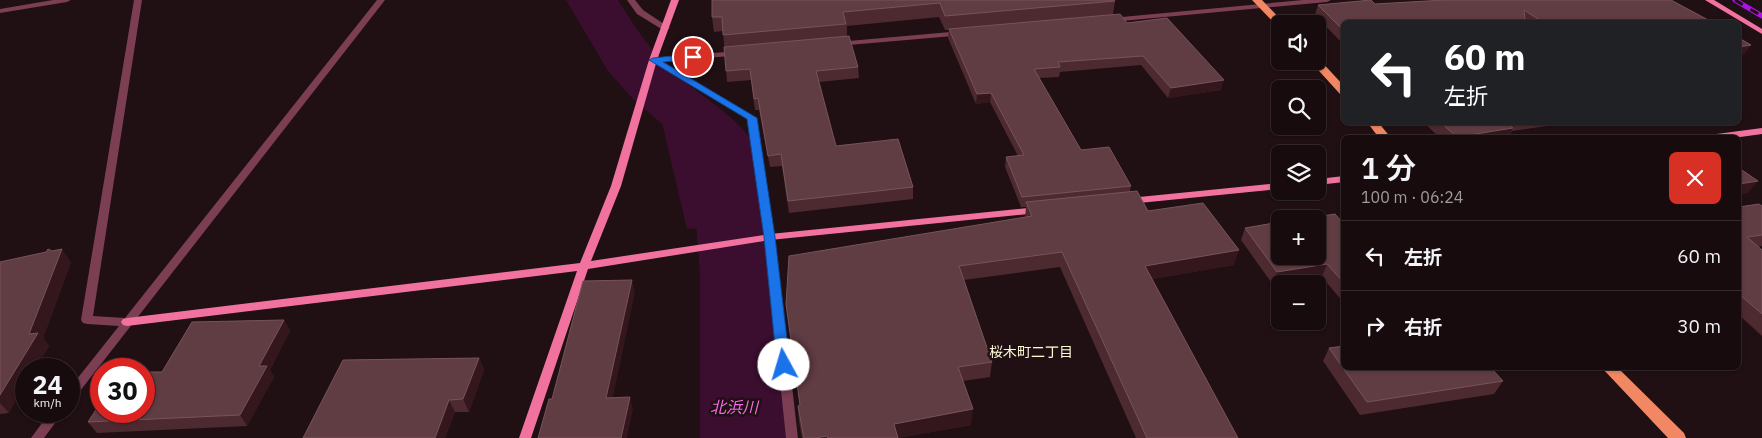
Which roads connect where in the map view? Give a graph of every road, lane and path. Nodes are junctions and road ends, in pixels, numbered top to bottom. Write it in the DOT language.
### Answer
graph roads {
  1 [pos="67,0"];
  2 [pos="138,0"];
  3 [pos="381,0"];
  4 [pos="631,0"];
  5 [pos="676,0"];
  6 [pos="1327,0"];
  7 [pos="1709,0"];
  8 [pos="1260,3"];
  9 [pos="0,11"];
  10 [pos="1271,15"];
  11 [pos="1101,21"];
  12 [pos="666,28"];
  13 [pos="972,32"];
  14 [pos="1762,32"];
  15 [pos="832,44"];
  16 [pos="743,52"];
  17 [pos="653,60"];
  18 [pos="1323,70"];
  19 [pos="1341,89"];
  20 [pos="1375,125"];
  21 [pos="1762,131"];
  22 [pos="1383,135"];
  23 [pos="1732,135"];
  24 [pos="1341,179"];
  25 [pos="1326,181"];
  26 [pos="1271,187"];
  27 [pos="1123,201"];
  28 [pos="1044,209"];
  29 [pos="766,237"];
  30 [pos="584,266"];
  31 [pos="127,322"];
  32 [pos="1612,370"];
  33 [pos="80,383"];
  34 [pos="49,423"];
  35 [pos="37,438"];
  36 [pos="525,438"];
  37 [pos="792,438"];
  38 [pos="1678,438"];
  1 -- 9 [label="street"];
  2 -- 31 [label="street"];
  3 -- 31 [label="street"];
  4 -- 12 [label="street"];
  5 -- 12 [label="street"];
  6 -- 8 [label="street"];
  7 -- 14 [label="street"];
  8 -- 10 [label="main road"];
  8 -- 11 [label="street"];
  12 -- 17 [label="street"];
  13 -- 15 [label="street"];
  16 -- 17 [label="street"];
  17 -- 29 [label="street"];
  17 -- 30 [label="street"];
  18 -- 19 [label="main road"];
  20 -- 22 [label="main road"];
  21 -- 23 [label="street"];
  24 -- 25 [label="street"];
  26 -- 27 [label="street"];
  28 -- 29 [label="street"];
  29 -- 30 [label="street"];
  29 -- 37 [label="street"];
  30 -- 31 [label="street"];
  30 -- 36 [label="street"];
  31 -- 33 [label="street"];
  32 -- 38 [label="main road"];
  34 -- 35 [label="street"];
}
